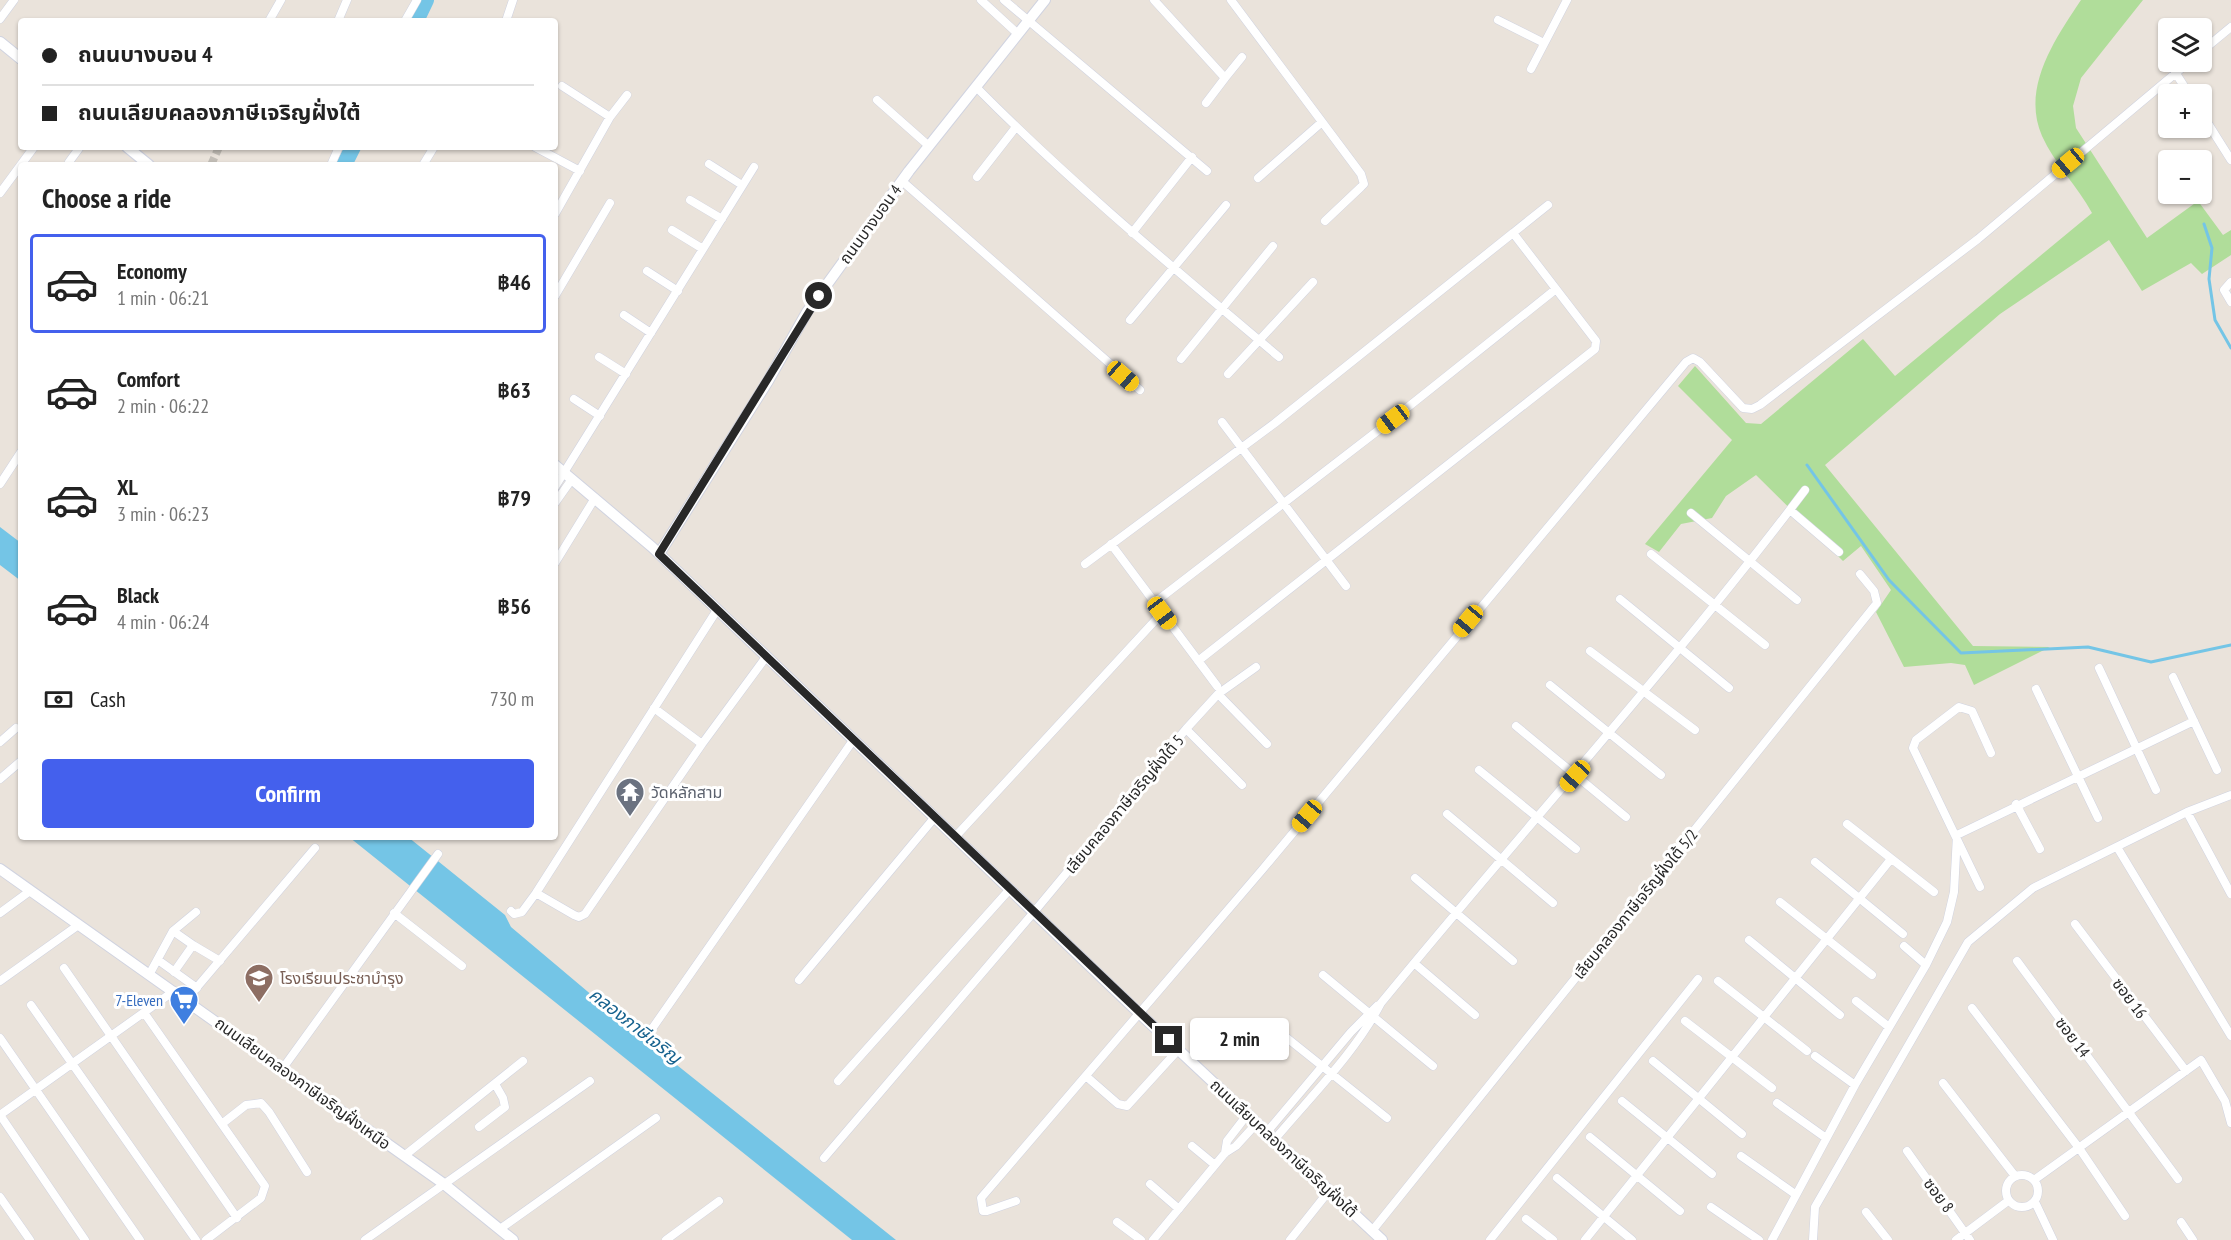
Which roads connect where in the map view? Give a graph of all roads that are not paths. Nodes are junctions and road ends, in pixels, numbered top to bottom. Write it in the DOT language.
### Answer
graph roads {
  1 [pos="14,0"];
  2 [pos="281,0"];
  3 [pos="417,0"];
  4 [pos="513,0"];
  5 [pos="981,0"];
  6 [pos="1004,0"];
  7 [pos="1045,0"];
  8 [pos="1154,0"];
  9 [pos="1231,0"];
  10 [pos="1567,0"];
  11 [pos="344,1"];
  12 [pos="271,18"];
  13 [pos="339,18"];
  14 [pos="407,18"];
  15 [pos="507,18"];
  16 [pos="0,19"];
  17 [pos="1498,20"];
  18 [pos="1027,22"];
  19 [pos="2231,27"];
  20 [pos="1018,34"];
  21 [pos="0,42"];
  22 [pos="1544,43"];
  23 [pos="2212,43"];
  24 [pos="18,57"];
  25 [pos="1242,57"];
  26 [pos="1530,69"];
  27 [pos="2175,72"];
  28 [pos="1225,78"];
  29 [pos="2183,84"];
  30 [pos="562,86"];
  31 [pos="977,88"];
  32 [pos="627,95"];
  33 [pos="878,100"];
  34 [pos="1206,103"];
  35 [pos="610,117"];
  36 [pos="1322,122"];
  37 [pos="1016,127"];
  38 [pos="2212,130"];
  39 [pos="928,146"];
  40 [pos="78,150"];
  41 [pos="131,150"];
  42 [pos="542,150"];
  43 [pos="1192,157"];
  44 [pos="2231,160"];
  45 [pos="69,162"];
  46 [pos="145,162"];
  47 [pos="709,164"];
  48 [pos="754,167"];
  49 [pos="18,169"];
  50 [pos="580,171"];
  51 [pos="1207,171"];
  52 [pos="977,177"];
  53 [pos="1258,178"];
  54 [pos="902,181"];
  55 [pos="742,185"];
  56 [pos="0,193"];
  57 [pos="690,200"];
  58 [pos="610,203"];
  59 [pos="1226,204"];
  60 [pos="1548,205"];
  61 [pos="558,209"];
  62 [pos="722,219"];
  63 [pos="1325,221"];
  64 [pos="672,230"];
  65 [pos="1132,233"];
  66 [pos="1513,233"];
  67 [pos="1273,246"];
  68 [pos="703,249"];
  69 [pos="1174,268"];
  70 [pos="647,271"];
  71 [pos="1313,282"];
  72 [pos="2231,282"];
  73 [pos="1556,289"];
  74 [pos="558,291"];
  75 [pos="678,291"];
  76 [pos="2231,302"];
  77 [pos="1222,309"];
  78 [pos="624,315"];
  79 [pos="1130,320"];
  80 [pos="651,333"];
  81 [pos="1258,339"];
  82 [pos="599,357"];
  83 [pos="1279,357"];
  84 [pos="1181,359"];
  85 [pos="626,374"];
  86 [pos="1228,374"];
  87 [pos="1140,390"];
  88 [pos="574,399"];
  89 [pos="600,416"];
  90 [pos="1222,422"];
  91 [pos="1241,448"];
  92 [pos="18,457"];
  93 [pos="564,472"];
  94 [pos="0,484"];
  95 [pos="1805,490"];
  96 [pos="558,493"];
  97 [pos="595,498"];
  98 [pos="1285,502"];
  99 [pos="1790,510"];
  100 [pos="1691,513"];
  101 [pos="1111,544"];
  102 [pos="1839,552"];
  103 [pos="659,554"];
  104 [pos="1651,554"];
  105 [pos="558,558"];
  106 [pos="1327,561"];
  107 [pos="1750,563"];
  108 [pos="1085,564"];
  109 [pos="1860,574"];
  110 [pos="1346,586"];
  111 [pos="1620,599"];
  112 [pos="1797,600"];
  113 [pos="1154,603"];
  114 [pos="1714,606"];
  115 [pos="717,610"];
  116 [pos="1162,613"];
  117 [pos="1765,645"];
  118 [pos="1679,647"];
  119 [pos="1590,651"];
  120 [pos="766,657"];
  121 [pos="1198,661"];
  122 [pos="1257,667"];
  123 [pos="2099,668"];
  124 [pos="2173,678"];
  125 [pos="1550,685"];
  126 [pos="1729,688"];
  127 [pos="2036,689"];
  128 [pos="1218,690"];
  129 [pos="1643,690"];
  130 [pos="654,708"];
  131 [pos="2194,721"];
  132 [pos="1516,726"];
  133 [pos="16,728"];
  134 [pos="1186,729"];
  135 [pos="1695,730"];
  136 [pos="1610,732"];
  137 [pos="854,739"];
  138 [pos="0,742"];
  139 [pos="702,744"];
  140 [pos="1267,744"];
  141 [pos="2136,749"];
  142 [pos="1991,753"];
  143 [pos="18,764"];
  144 [pos="1479,770"];
  145 [pos="2217,770"];
  146 [pos="1661,775"];
  147 [pos="1575,776"];
  148 [pos="2079,776"];
  149 [pos="0,779"];
  150 [pos="1242,785"];
  151 [pos="2156,790"];
  152 [pos="2231,795"];
  153 [pos="2016,804"];
  154 [pos="2187,812"];
  155 [pos="1447,814"];
  156 [pos="935,817"];
  157 [pos="1626,817"];
  158 [pos="1537,818"];
  159 [pos="2098,818"];
  160 [pos="1846,824"];
  161 [pos="1957,835"];
  162 [pos="955,837"];
  163 [pos="2117,847"];
  164 [pos="315,848"];
  165 [pos="1576,849"];
  166 [pos="2040,849"];
  167 [pos="437,856"];
  168 [pos="1891,859"];
  169 [pos="1501,860"];
  170 [pos="1815,862"];
  171 [pos="0,869"];
  172 [pos="1415,878"];
  173 [pos="1980,887"];
  174 [pos="1010,889"];
  175 [pos="30,891"];
  176 [pos="1934,892"];
  177 [pos="536,893"];
  178 [pos="2231,894"];
  179 [pos="1859,899"];
  180 [pos="1780,902"];
  181 [pos="1553,903"];
  182 [pos="511,911"];
  183 [pos="196,912"];
  184 [pos="1034,912"];
  185 [pos="1456,912"];
  186 [pos="0,913"];
  187 [pos="394,913"];
  188 [pos="2075,924"];
  189 [pos="77,926"];
  190 [pos="173,931"];
  191 [pos="1903,934"];
  192 [pos="1828,938"];
  193 [pos="1749,940"];
  194 [pos="193,945"];
  195 [pos="1904,946"];
  196 [pos="158,960"];
  197 [pos="1513,961"];
  198 [pos="2017,961"];
  199 [pos="219,962"];
  200 [pos="1414,963"];
  201 [pos="1926,965"];
  202 [pos="462,966"];
  203 [pos="64,968"];
  204 [pos="174,972"];
  205 [pos="149,975"];
  206 [pos="1323,975"];
  207 [pos="1872,975"];
  208 [pos="1795,978"];
  209 [pos="1698,979"];
  210 [pos="799,980"];
  211 [pos="0,981"];
  212 [pos="1718,981"];
  213 [pos="197,988"];
  214 [pos="174,992"];
  215 [pos="186,999"];
  216 [pos="1856,1001"];
  217 [pos="31,1005"];
  218 [pos="1972,1008"];
  219 [pos="145,1014"];
  220 [pos="1140,1014"];
  221 [pos="1371,1015"];
  222 [pos="1474,1015"];
  223 [pos="1840,1015"];
  224 [pos="1763,1018"];
  225 [pos="1685,1021"];
  226 [pos="1889,1027"];
  227 [pos="647,1036"];
  228 [pos="2231,1036"];
  229 [pos="0,1038"];
  230 [pos="111,1038"];
  231 [pos="1179,1049"];
  232 [pos="1241,1051"];
  233 [pos="1807,1051"];
  234 [pos="1815,1056"];
  235 [pos="1732,1057"];
  236 [pos="523,1061"];
  237 [pos="1653,1061"];
  238 [pos="72,1065"];
  239 [pos="1323,1066"];
  240 [pos="1433,1066"];
  241 [pos="283,1068"];
  242 [pos="2186,1071"];
  243 [pos="1331,1073"];
  244 [pos="1087,1077"];
  245 [pos="590,1081"];
  246 [pos="838,1081"];
  247 [pos="1943,1083"];
  248 [pos="495,1084"];
  249 [pos="1855,1085"];
  250 [pos="1772,1088"];
  251 [pos="36,1090"];
  252 [pos="1700,1097"];
  253 [pos="1622,1101"];
  254 [pos="1777,1103"];
  255 [pos="2130,1112"];
  256 [pos="0,1115"];
  257 [pos="1247,1115"];
  258 [pos="657,1118"];
  259 [pos="1387,1118"];
  260 [pos="2231,1122"];
  261 [pos="223,1123"];
  262 [pos="1257,1123"];
  263 [pos="479,1126"];
  264 [pos="1742,1134"];
  265 [pos="1271,1136"];
  266 [pos="1590,1137"];
  267 [pos="1667,1138"];
  268 [pos="1826,1138"];
  269 [pos="1192,1146"];
  270 [pos="2079,1148"];
  271 [pos="1907,1151"];
  272 [pos="1225,1153"];
  273 [pos="404,1156"];
  274 [pos="1741,1156"];
  275 [pos="824,1158"];
  276 [pos="1215,1165"];
  277 [pos="307,1172"];
  278 [pos="1712,1174"];
  279 [pos="1637,1175"];
  280 [pos="2015,1176"];
  281 [pos="1557,1178"];
  282 [pos="2178,1179"];
  283 [pos="2034,1180"];
  284 [pos="444,1184"];
  285 [pos="1150,1184"];
  286 [pos="1329,1191"];
  287 [pos="1795,1194"];
  288 [pos="0,1197"];
  289 [pos="719,1201"];
  290 [pos="1016,1201"];
  291 [pos="2008,1201"];
  292 [pos="2035,1202"];
  293 [pos="1711,1207"];
  294 [pos="1179,1209"];
  295 [pos="1680,1211"];
  296 [pos="1866,1212"];
  297 [pos="1604,1216"];
  298 [pos="2126,1216"];
  299 [pos="237,1218"];
  300 [pos="1526,1219"];
  301 [pos="1117,1222"];
  302 [pos="2181,1222"];
  303 [pos="500,1229"];
  304 [pos="1372,1231"];
  305 [pos="1966,1231"];
  306 [pos="30,1240"];
  307 [pos="85,1240"];
  308 [pos="140,1240"];
  309 [pos="195,1240"];
  310 [pos="206,1240"];
  311 [pos="365,1240"];
  312 [pos="513,1240"];
  313 [pos="666,1240"];
  314 [pos="1141,1240"];
  315 [pos="1153,1240"];
  316 [pos="1290,1240"];
  317 [pos="1382,1240"];
  318 [pos="1490,1240"];
  319 [pos="1553,1240"];
  320 [pos="1585,1240"];
  321 [pos="1632,1240"];
  322 [pos="1759,1240"];
  323 [pos="1772,1240"];
  324 [pos="1813,1240"];
  325 [pos="1888,1240"];
  326 [pos="1956,1240"];
  327 [pos="1970,1240"];
  328 [pos="2053,1240"];
  329 [pos="2193,1240"];
  1 -- 16 [label="street"];
  2 -- 12 [label="street"];
  3 -- 14 [label="street"];
  4 -- 15 [label="street"];
  5 -- 20 [label="street"];
  6 -- 18 [label="street"];
  7 -- 18 [label="street, ถนนบางบอน 4"];
  8 -- 28 [label="street"];
  9 -- 36 [label="street"];
  10 -- 22 [label="street"];
  11 -- 13 [label="street"];
  17 -- 22 [label="street"];
  18 -- 20 [label="street, ถนนบางบอน 4"];
  18 -- 43 [label="street"];
  19 -- 23 [label="street"];
  20 -- 31 [label="street, ถนนบางบอน 4"];
  21 -- 24 [label="street"];
  22 -- 26 [label="street"];
  25 -- 28 [label="street"];
  27 -- 29 [label="street"];
  27 -- 220 [label="street"];
  28 -- 34 [label="street"];
  30 -- 35 [label="street"];
  31 -- 37 [label="street"];
  31 -- 39 [label="street, ถนนบางบอน 4"];
  32 -- 35 [label="street"];
  33 -- 39 [label="street"];
  35 -- 50 [label="street"];
  36 -- 53 [label="street"];
  36 -- 63 [label="street"];
  37 -- 52 [label="street"];
  37 -- 65 [label="street"];
  38 -- 44 [label="street"];
  39 -- 54 [label="street, ถนนบางบอน 4"];
  40 -- 45 [label="street"];
  41 -- 46 [label="street"];
  42 -- 50 [label="street"];
  43 -- 51 [label="street"];
  43 -- 65 [label="street"];
  47 -- 55 [label="street"];
  48 -- 55 [label="street"];
  49 -- 56 [label="street"];
  50 -- 61 [label="street"];
  54 -- 87 [label="street"];
  54 -- 103 [label="street, ถนนบางบอน 4"];
  55 -- 62 [label="street"];
  57 -- 62 [label="street"];
  58 -- 74 [label="street"];
  59 -- 69 [label="street"];
  60 -- 66 [label="street"];
  62 -- 68 [label="street"];
  64 -- 68 [label="street"];
  65 -- 69 [label="street"];
  66 -- 73 [label="street"];
  66 -- 91 [label="street"];
  67 -- 77 [label="street"];
  68 -- 75 [label="street"];
  69 -- 77 [label="street"];
  69 -- 79 [label="street"];
  70 -- 75 [label="street"];
  71 -- 81 [label="street"];
  72 -- 76 [label="street"];
  73 -- 98 [label="street"];
  73 -- 106 [label="street"];
  75 -- 80 [label="street"];
  77 -- 81 [label="street"];
  77 -- 84 [label="street"];
  78 -- 80 [label="street"];
  80 -- 85 [label="street"];
  81 -- 83 [label="street"];
  81 -- 86 [label="street"];
  82 -- 85 [label="street"];
  85 -- 89 [label="street"];
  88 -- 89 [label="street"];
  89 -- 93 [label="street"];
  90 -- 91 [label="street"];
  91 -- 98 [label="street"];
  91 -- 101 [label="street"];
  92 -- 94 [label="street"];
  93 -- 96 [label="street"];
  93 -- 97 [label="street, ถนนเลียบคลองภาษีเจริญฝั่งใต้"];
  95 -- 99 [label="street"];
  97 -- 103 [label="street, ถนนเลียบคลองภาษีเจริญฝั่งใต้"];
  97 -- 105 [label="street"];
  98 -- 106 [label="street"];
  98 -- 113 [label="street"];
  99 -- 102 [label="street"];
  99 -- 107 [label="street"];
  100 -- 107 [label="street"];
  101 -- 108 [label="street"];
  101 -- 113 [label="street"];
  103 -- 115 [label="street, ถนนเลียบคลองภาษีเจริญฝั่งใต้"];
  104 -- 114 [label="street"];
  106 -- 110 [label="street"];
  106 -- 121 [label="street"];
  107 -- 112 [label="street"];
  107 -- 114 [label="street"];
  109 -- 304 [label="street, เลียบคลองภาษีเจริญฝั่งใต้ 5/2"];
  111 -- 118 [label="street"];
  113 -- 116 [label="street"];
  114 -- 117 [label="street"];
  114 -- 118 [label="street"];
  115 -- 120 [label="street, ถนนเลียบคลองภาษีเจริญฝั่งใต้"];
  115 -- 130 [label="street"];
  116 -- 121 [label="street"];
  116 -- 162 [label="street"];
  118 -- 126 [label="street"];
  118 -- 129 [label="street"];
  119 -- 129 [label="street"];
  120 -- 137 [label="street, ถนนเลียบคลองภาษีเจริญฝั่งใต้"];
  120 -- 139 [label="street"];
  121 -- 128 [label="street"];
  122 -- 128 [label="street"];
  123 -- 141 [label="street"];
  124 -- 131 [label="street"];
  125 -- 136 [label="street"];
  127 -- 148 [label="street"];
  128 -- 134 [label="street"];
  128 -- 140 [label="street"];
  129 -- 135 [label="street"];
  129 -- 136 [label="street"];
  130 -- 139 [label="street"];
  130 -- 177 [label="street"];
  131 -- 141 [label="street"];
  131 -- 145 [label="street"];
  132 -- 147 [label="street"];
  133 -- 138 [label="street"];
  134 -- 150 [label="street, เลียบคลองภาษีเจริญฝั่งใต้ 5"];
  134 -- 184 [label="street, เลียบคลองภาษีเจริญฝั่งใต้ 5"];
  136 -- 146 [label="street"];
  136 -- 147 [label="street"];
  137 -- 156 [label="street, ถนนเลียบคลองภาษีเจริญฝั่งใต้"];
  137 -- 227 [label="street"];
  139 -- 177 [label="street"];
  141 -- 148 [label="street"];
  141 -- 151 [label="street"];
  142 -- 161 [label="street"];
  143 -- 149 [label="street"];
  144 -- 158 [label="street"];
  147 -- 157 [label="street"];
  147 -- 158 [label="street"];
  148 -- 153 [label="street"];
  148 -- 159 [label="street"];
  152 -- 154 [label="street"];
  153 -- 161 [label="street"];
  153 -- 166 [label="street"];
  154 -- 163 [label="street"];
  154 -- 178 [label="street"];
  155 -- 169 [label="street"];
  156 -- 162 [label="street, ถนนเลียบคลองภาษีเจริญฝั่งใต้"];
  156 -- 210 [label="street"];
  158 -- 165 [label="street"];
  158 -- 169 [label="street"];
  160 -- 168 [label="street"];
  161 -- 173 [label="street"];
  161 -- 201 [label="street"];
  162 -- 174 [label="street, ถนนเลียบคลองภาษีเจริญฝั่งใต้"];
  163 -- 228 [label="street"];
  163 -- 324 [label="street"];
  164 -- 199 [label="street"];
  167 -- 187 [label="street"];
  168 -- 176 [label="street"];
  168 -- 179 [label="street"];
  169 -- 181 [label="street"];
  169 -- 185 [label="street"];
  170 -- 179 [label="street"];
  171 -- 175 [label="street, ถนนเลียบคลองภาษีเจริญฝั่งเหนือ"];
  172 -- 185 [label="street"];
  174 -- 184 [label="street, ถนนเลียบคลองภาษีเจริญฝั่งใต้"];
  174 -- 246 [label="street"];
  175 -- 186 [label="street"];
  175 -- 189 [label="street, ถนนเลียบคลองภาษีเจริญฝั่งเหนือ"];
  177 -- 182 [label="street"];
  179 -- 191 [label="street"];
  179 -- 192 [label="street"];
  180 -- 192 [label="street"];
  183 -- 190 [label="street"];
  184 -- 220 [label="street, ถนนเลียบคลองภาษีเจริญฝั่งใต้"];
  184 -- 275 [label="street, เลียบคลองภาษีเจริญฝั่งใต้ 5"];
  185 -- 197 [label="street"];
  185 -- 200 [label="street"];
  187 -- 202 [label="street"];
  187 -- 241 [label="street"];
  188 -- 242 [label="street, ซอย 16"];
  189 -- 205 [label="street, ถนนเลียบคลองภาษีเจริญฝั่งเหนือ"];
  189 -- 211 [label="street"];
  190 -- 194 [label="street"];
  190 -- 196 [label="street"];
  192 -- 207 [label="street"];
  192 -- 208 [label="street"];
  193 -- 208 [label="street"];
  194 -- 199 [label="street"];
  194 -- 204 [label="street"];
  195 -- 201 [label="street"];
  196 -- 204 [label="street"];
  196 -- 205 [label="street"];
  198 -- 255 [label="street, ซอย 14"];
  199 -- 213 [label="street"];
  200 -- 221 [label="street"];
  200 -- 222 [label="street"];
  201 -- 226 [label="street"];
  203 -- 230 [label="street"];
  204 -- 213 [label="street"];
  205 -- 214 [label="street, ถนนเลียบคลองภาษีเจริญฝั่งเหนือ"];
  206 -- 221 [label="street"];
  208 -- 223 [label="street"];
  208 -- 224 [label="street"];
  209 -- 318 [label="street"];
  212 -- 224 [label="street"];
  213 -- 215 [label="street"];
  214 -- 215 [label="street, ถนนเลียบคลองภาษีเจริญฝั่งเหนือ"];
  214 -- 219 [label="street"];
  215 -- 241 [label="street, ถนนเลียบคลองภาษีเจริญฝั่งเหนือ"];
  216 -- 226 [label="street"];
  217 -- 238 [label="street"];
  218 -- 270 [label="street"];
  219 -- 230 [label="street"];
  219 -- 261 [label="street"];
  220 -- 231 [label="street, ถนนเลียบคลองภาษีเจริญฝั่งใต้"];
  220 -- 244 [label="street"];
  221 -- 239 [label="street"];
  221 -- 240 [label="street"];
  221 -- 243 [label="street"];
  224 -- 233 [label="street"];
  224 -- 235 [label="street"];
  225 -- 235 [label="street"];
  226 -- 249 [label="street"];
  229 -- 251 [label="street"];
  230 -- 238 [label="street"];
  230 -- 299 [label="street"];
  231 -- 244 [label="street"];
  231 -- 257 [label="street, ถนนเลียบคลองภาษีเจริญฝั่งใต้"];
  232 -- 239 [label="street"];
  234 -- 249 [label="street"];
  235 -- 250 [label="street"];
  235 -- 252 [label="street"];
  236 -- 248 [label="street"];
  237 -- 252 [label="street"];
  238 -- 251 [label="street"];
  238 -- 309 [label="street"];
  239 -- 243 [label="street"];
  239 -- 265 [label="street"];
  241 -- 273 [label="street, ถนนเลียบคลองภาษีเจริญฝั่งเหนือ"];
  242 -- 255 [label="street"];
  242 -- 260 [label="street"];
  243 -- 259 [label="street"];
  243 -- 265 [label="street"];
  244 -- 290 [label="street"];
  245 -- 284 [label="street"];
  247 -- 280 [label="street"];
  248 -- 263 [label="street"];
  248 -- 273 [label="street"];
  249 -- 268 [label="street"];
  251 -- 256 [label="street"];
  251 -- 308 [label="street"];
  252 -- 264 [label="street"];
  252 -- 267 [label="street"];
  253 -- 267 [label="street"];
  254 -- 268 [label="street"];
  255 -- 270 [label="street"];
  255 -- 282 [label="street, ซอย 14"];
  256 -- 307 [label="street"];
  257 -- 262 [label="street, ถนนเลียบคลองภาษีเจริญฝั่งใต้"];
  257 -- 272 [label="street"];
  258 -- 303 [label="street"];
  261 -- 277 [label="street"];
  261 -- 299 [label="street"];
  262 -- 265 [label="street, ถนนเลียบคลองภาษีเจริญฝั่งใต้"];
  262 -- 272 [label="street"];
  265 -- 286 [label="street, ถนนเลียบคลองภาษีเจริญฝั่งใต้"];
  266 -- 279 [label="street"];
  267 -- 278 [label="street"];
  267 -- 279 [label="street"];
  268 -- 287 [label="street"];
  269 -- 276 [label="street"];
  270 -- 283 [label="street"];
  270 -- 298 [label="street"];
  271 -- 305 [label="street, ซอย 8"];
  272 -- 276 [label="street"];
  273 -- 284 [label="street, ถนนเลียบคลองภาษีเจริญฝั่งเหนือ"];
  274 -- 287 [label="street"];
  276 -- 294 [label="street"];
  279 -- 295 [label="street"];
  279 -- 297 [label="street"];
  280 -- 283 [label="street"];
  280 -- 291 [label="street"];
  281 -- 297 [label="street"];
  283 -- 292 [label="street"];
  284 -- 303 [label="street, ถนนเลียบคลองภาษีเจริญฝั่งเหนือ"];
  284 -- 311 [label="street"];
  285 -- 294 [label="street"];
  286 -- 304 [label="street, ถนนเลียบคลองภาษีเจริญฝั่งใต้"];
  286 -- 316 [label="street"];
  287 -- 323 [label="street"];
  288 -- 306 [label="street"];
  289 -- 313 [label="street"];
  291 -- 292 [label="street"];
  291 -- 305 [label="street"];
  292 -- 328 [label="street"];
  293 -- 322 [label="street"];
  294 -- 315 [label="street"];
  296 -- 325 [label="street"];
  297 -- 320 [label="street"];
  297 -- 321 [label="street"];
  299 -- 310 [label="street"];
  300 -- 319 [label="street"];
  301 -- 314 [label="street"];
  302 -- 329 [label="street"];
  303 -- 312 [label="street, ถนนเลียบคลองภาษีเจริญฝั่งเหนือ"];
  304 -- 317 [label="street, ถนนเลียบคลองภาษีเจริญฝั่งใต้"];
  305 -- 326 [label="street"];
  305 -- 327 [label="street, ซอย 8"];
}
